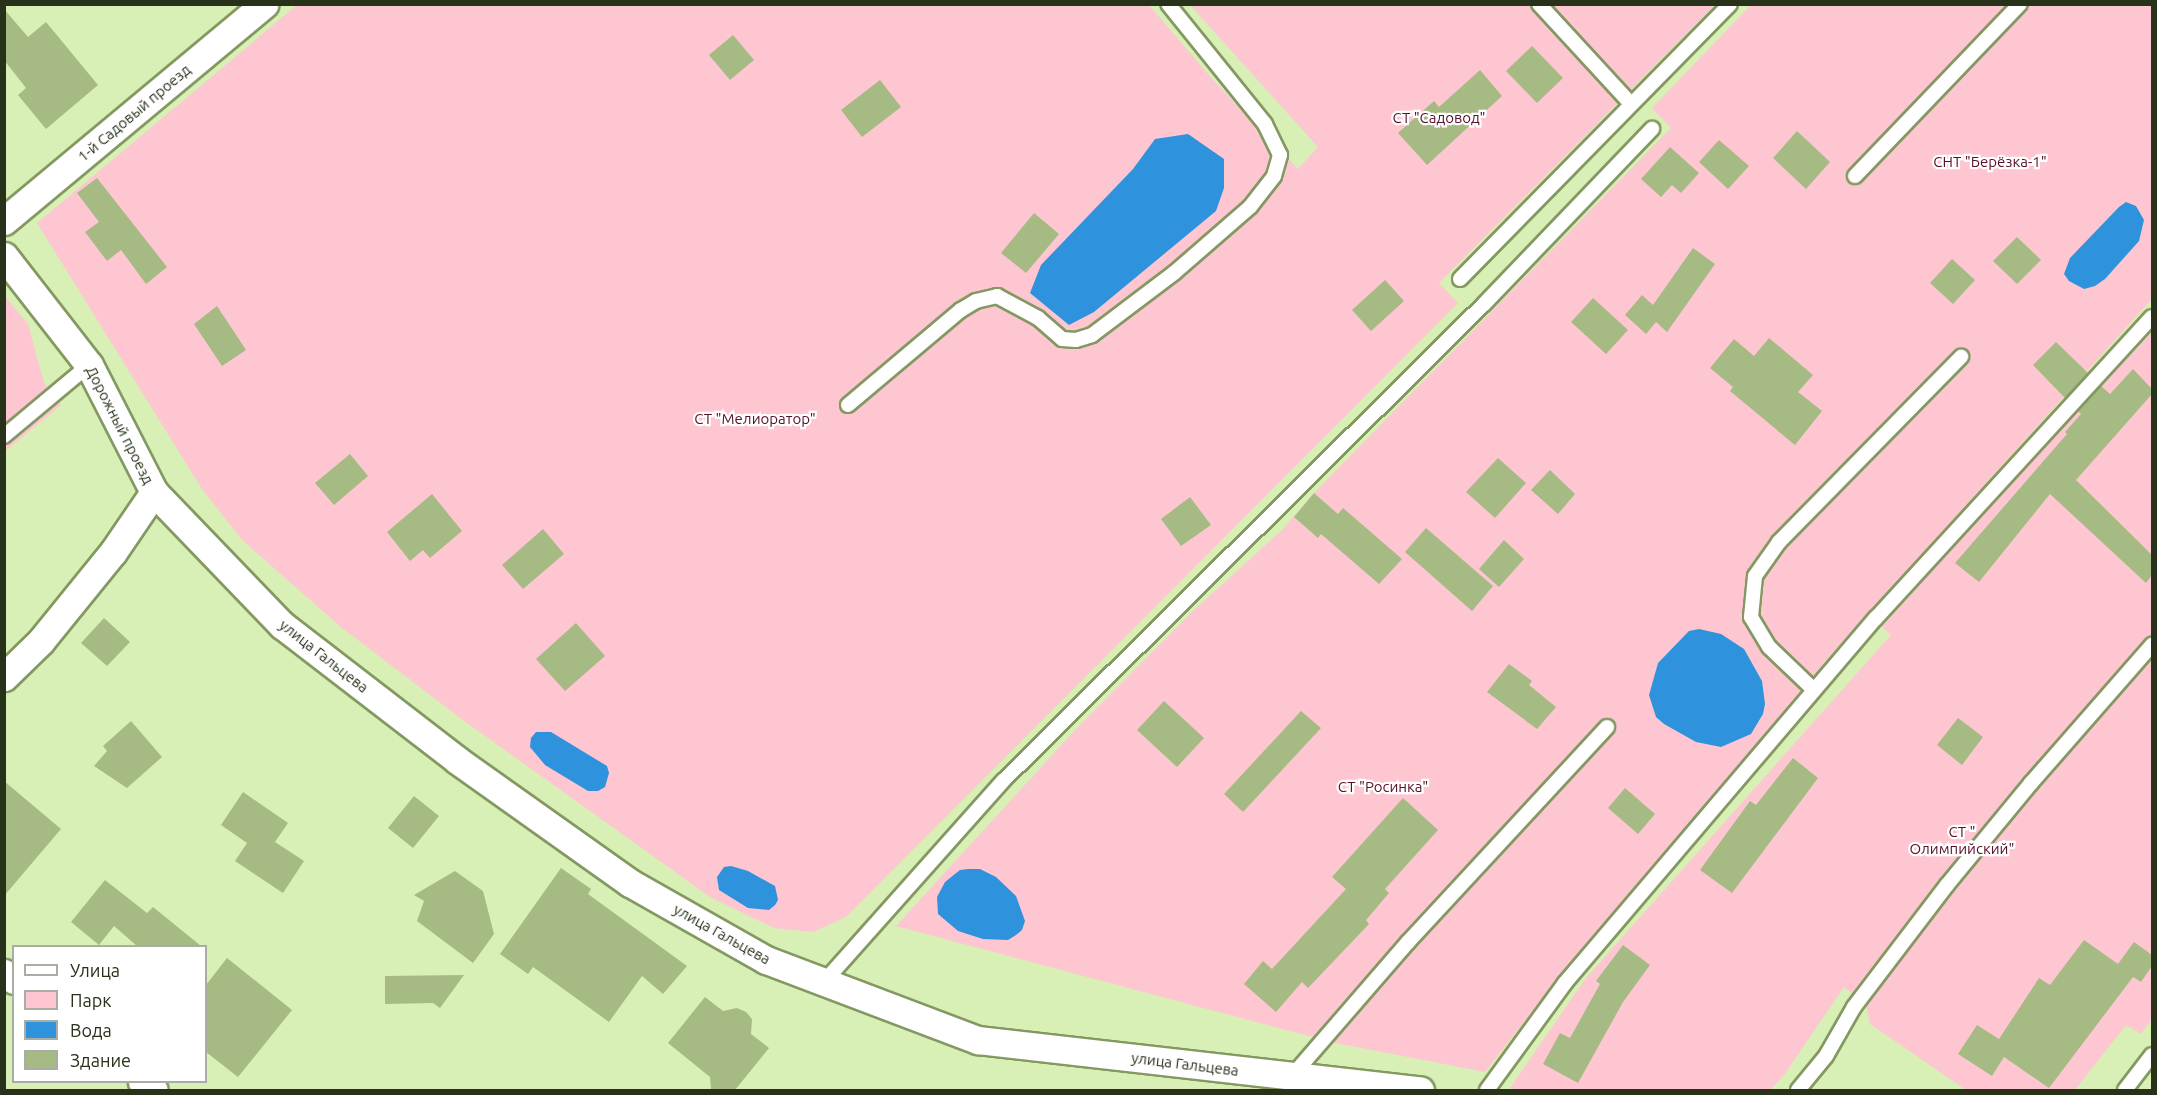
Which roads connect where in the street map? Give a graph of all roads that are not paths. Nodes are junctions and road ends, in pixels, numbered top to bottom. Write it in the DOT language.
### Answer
graph roads {
  1 [pos="264,4"];
  2 [pos="1168,4"];
  3 [pos="1539,4"];
  4 [pos="1730,4"];
  5 [pos="2020,4"];
  6 [pos="1631,104"];
  7 [pos="1652,129"];
  8 [pos="1855,176"];
  9 [pos="4,221"];
  10 [pos="4,256"];
  11 [pos="1460,279"];
  12 [pos="2152,317"];
  13 [pos="1961,357"];
  14 [pos="89,365"];
  15 [pos="848,405"];
  16 [pos="4,436"];
  17 [pos="154,492"];
  18 [pos="2152,645"];
  19 [pos="4,677"];
  20 [pos="1814,690"];
  21 [pos="1607,727"];
  22 [pos="823,983"];
  23 [pos="2152,1055"];
  24 [pos="1292,1076"];
  25 [pos="1420,1090"];
  26 [pos="1487,1090"];
  27 [pos="1798,1090"];
  28 [pos="2125,1090"];
  1 -- 9 [label="street, 1-й Садовый проезд"];
  2 -- 15 [label="lane"];
  3 -- 6 [label="lane"];
  4 -- 6 [label="lane"];
  5 -- 8 [label="lane"];
  6 -- 11 [label="lane"];
  7 -- 22 [label="lane"];
  10 -- 14 [label="street, Дорожный проезд"];
  12 -- 20 [label="lane"];
  13 -- 20 [label="lane"];
  14 -- 16 [label="lane"];
  14 -- 17 [label="street, Дорожный проезд"];
  17 -- 19 [label="street, Дорожный проезд"];
  17 -- 22 [label="street, улица Гальцева"];
  18 -- 27 [label="lane"];
  20 -- 26 [label="lane"];
  21 -- 24 [label="lane"];
  22 -- 24 [label="street, улица Гальцева"];
  23 -- 28 [label="lane"];
  24 -- 25 [label="street, улица Гальцева"];
}
